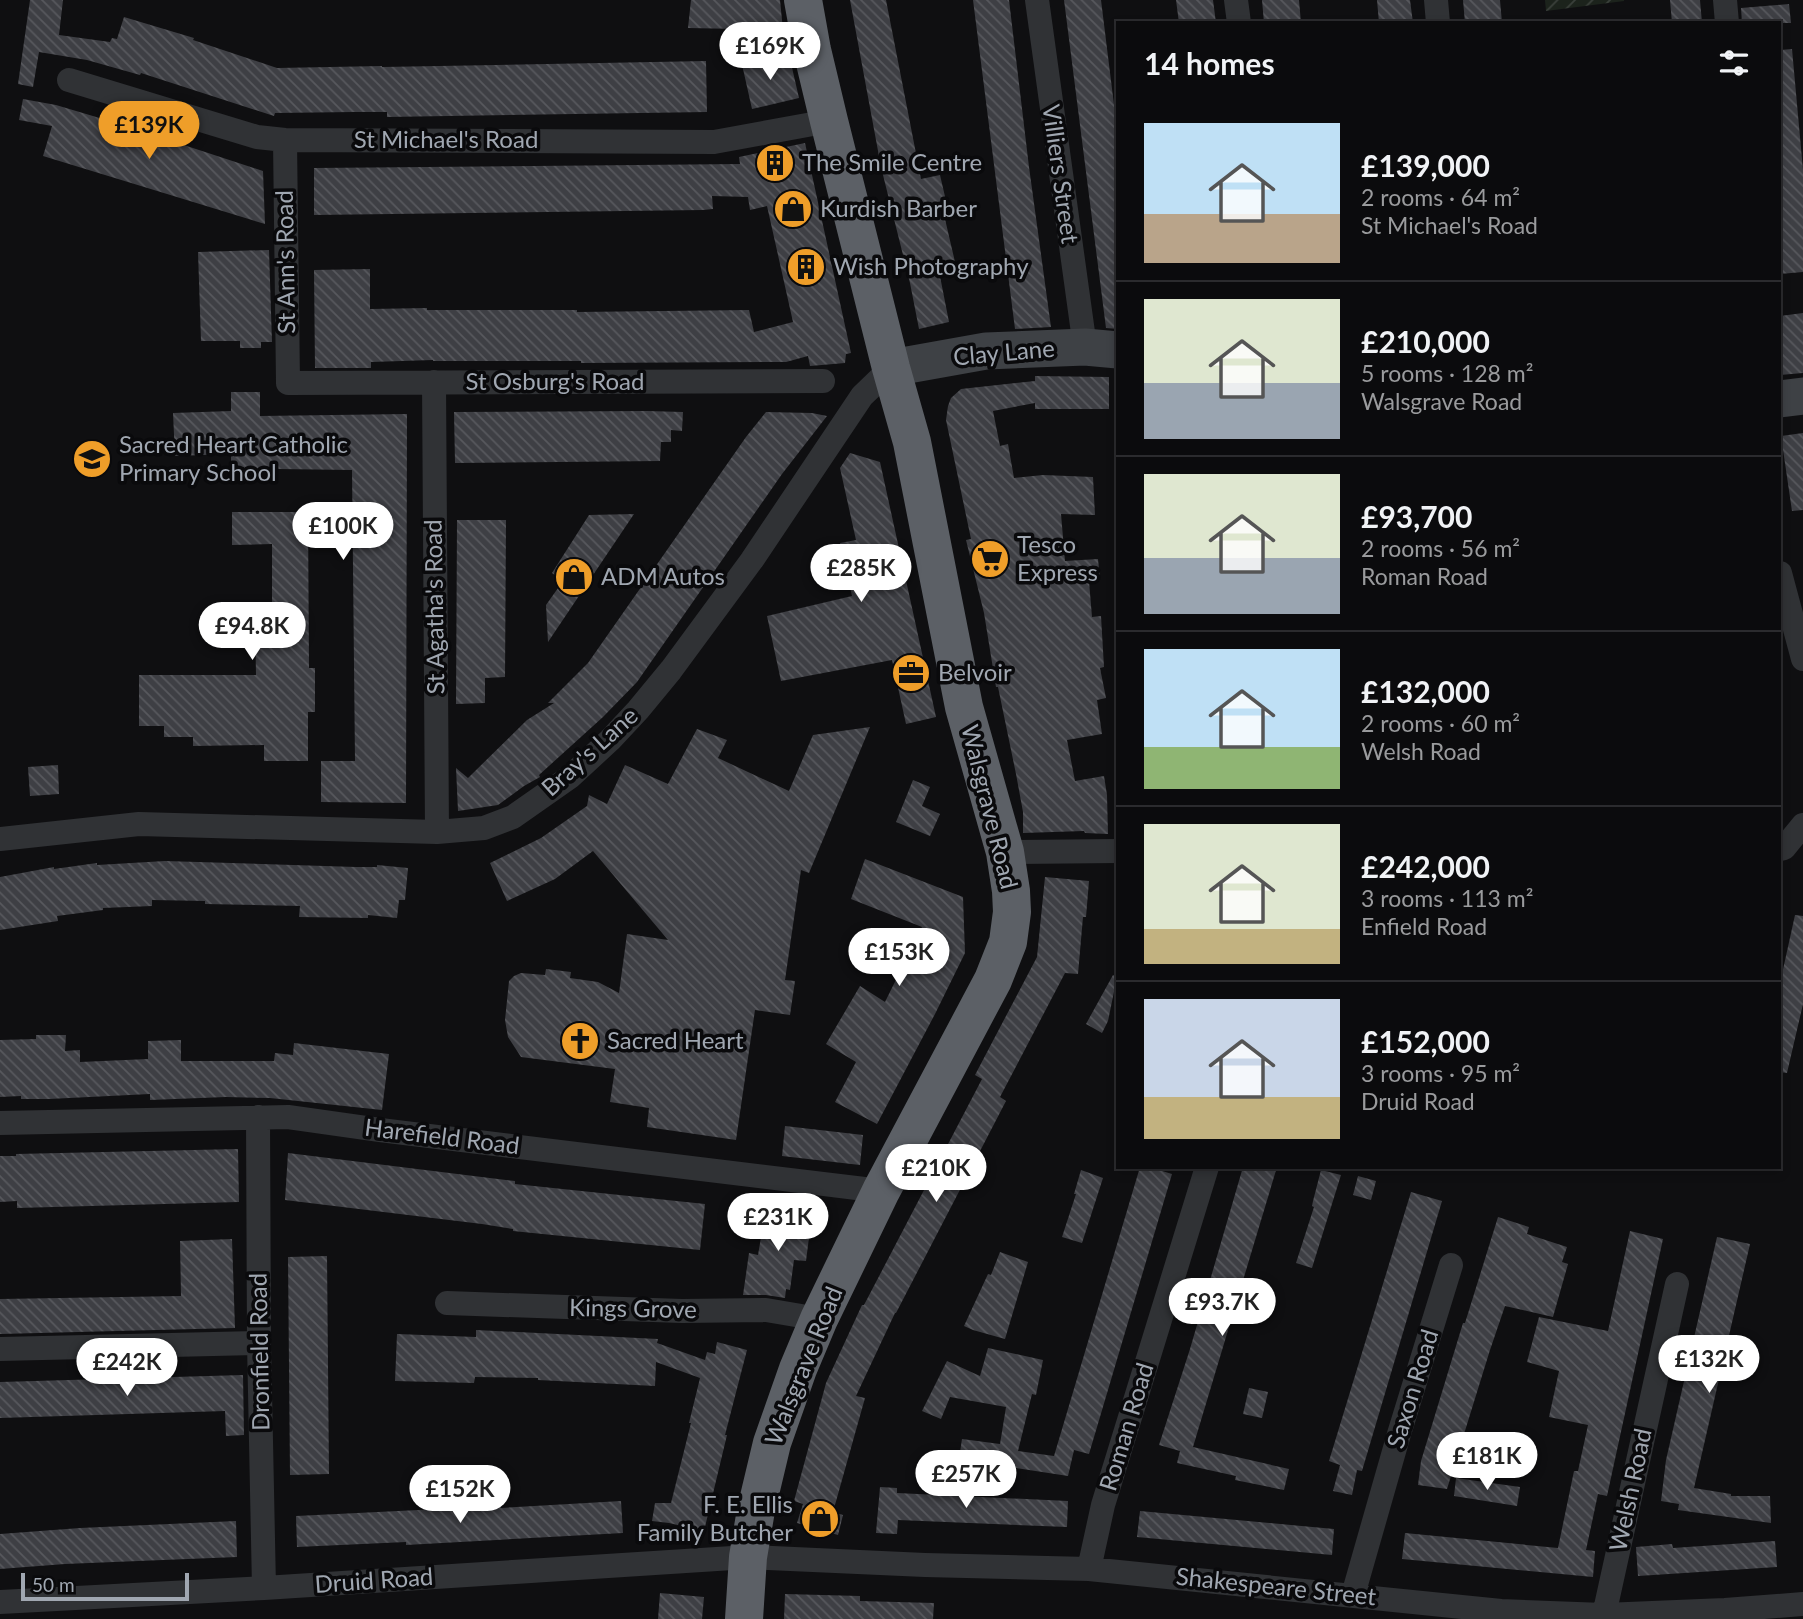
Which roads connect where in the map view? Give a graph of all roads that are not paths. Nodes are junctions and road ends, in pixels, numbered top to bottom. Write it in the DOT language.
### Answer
graph roads {
  1 [pos="803,0"];
  2 [pos="1037,0"];
  3 [pos="1237,0"];
  4 [pos="1436,0"];
  5 [pos="1725,0"];
  6 [pos="1239,21"];
  7 [pos="1438,21"];
  8 [pos="1727,21"];
  9 [pos="69,80"];
  10 [pos="829,121"];
  11 [pos="285,140"];
  12 [pos="1102,349"];
  13 [pos="891,368"];
  14 [pos="823,381"];
  15 [pos="434,382"];
  16 [pos="288,383"];
  17 [pos="1803,396"];
  18 [pos="1781,399"];
  19 [pos="1781,577"];
  20 [pos="1803,659"];
  21 [pos="1803,825"];
  22 [pos="437,832"];
  23 [pos="0,839"];
  24 [pos="1781,849"];
  25 [pos="1116,851"];
  26 [pos="1005,852"];
  27 [pos="258,1117"];
  28 [pos="0,1123"];
  29 [pos="1206,1169"];
  30 [pos="881,1191"];
  31 [pos="1451,1265"];
  32 [pos="1677,1283"];
  33 [pos="447,1303"];
  34 [pos="819,1320"];
  35 [pos="259,1343"];
  36 [pos="0,1349"];
  37 [pos="748,1557"];
  38 [pos="1088,1569"];
  39 [pos="264,1588"];
  40 [pos="1353,1595"];
  41 [pos="0,1602"];
  42 [pos="1803,1604"];
  43 [pos="1604,1615"];
  44 [pos="744,1619"];
  1 -- 10 [label="highway, Walsgrave Road"];
  2 -- 12 [label="street, Villiers Street"];
  3 -- 6 [label="street"];
  4 -- 7 [label="street"];
  5 -- 8 [label="street"];
  9 -- 11 [label="street, St Michael's Road"];
  10 -- 11 [label="street, St Michael's Road"];
  10 -- 13 [label="highway, Walsgrave Road"];
  11 -- 16 [label="street, St Ann's Road"];
  12 -- 13 [label="street, Clay Lane"];
  13 -- 22 [label="street, Bray's Lane"];
  13 -- 26 [label="highway, Walsgrave Road"];
  14 -- 15 [label="street, St Osburg's Road"];
  15 -- 16 [label="street, St Osburg's Road"];
  15 -- 22 [label="street, St Agatha's Road"];
  17 -- 18 [label="street"];
  19 -- 20 [label="street"];
  21 -- 24 [label="street"];
  22 -- 23 [label="street, Bray's Lane"];
  25 -- 26 [label="street"];
  26 -- 30 [label="highway, Walsgrave Road"];
  27 -- 28 [label="street, Harefield Road"];
  27 -- 30 [label="street, Harefield Road"];
  27 -- 35 [label="street, Dronfield Road"];
  29 -- 38 [label="street, Roman Road"];
  30 -- 34 [label="highway, Walsgrave Road"];
  31 -- 40 [label="street, Saxon Road"];
  32 -- 43 [label="street, Welsh Road"];
  33 -- 34 [label="street, Kings Grove"];
  34 -- 37 [label="highway, Walsgrave Road"];
  35 -- 36 [label="street"];
  35 -- 39 [label="street, Dronfield Road"];
  37 -- 38 [label="street, Shakespeare Street"];
  37 -- 39 [label="street, Druid Road"];
  37 -- 44 [label="highway, Walsgrave Road"];
  38 -- 40 [label="street, Shakespeare Street"];
  39 -- 41 [label="street, Druid Road"];
  40 -- 43 [label="street, Shakespeare Street"];
  42 -- 43 [label="street, Shakespeare Street"];
}
